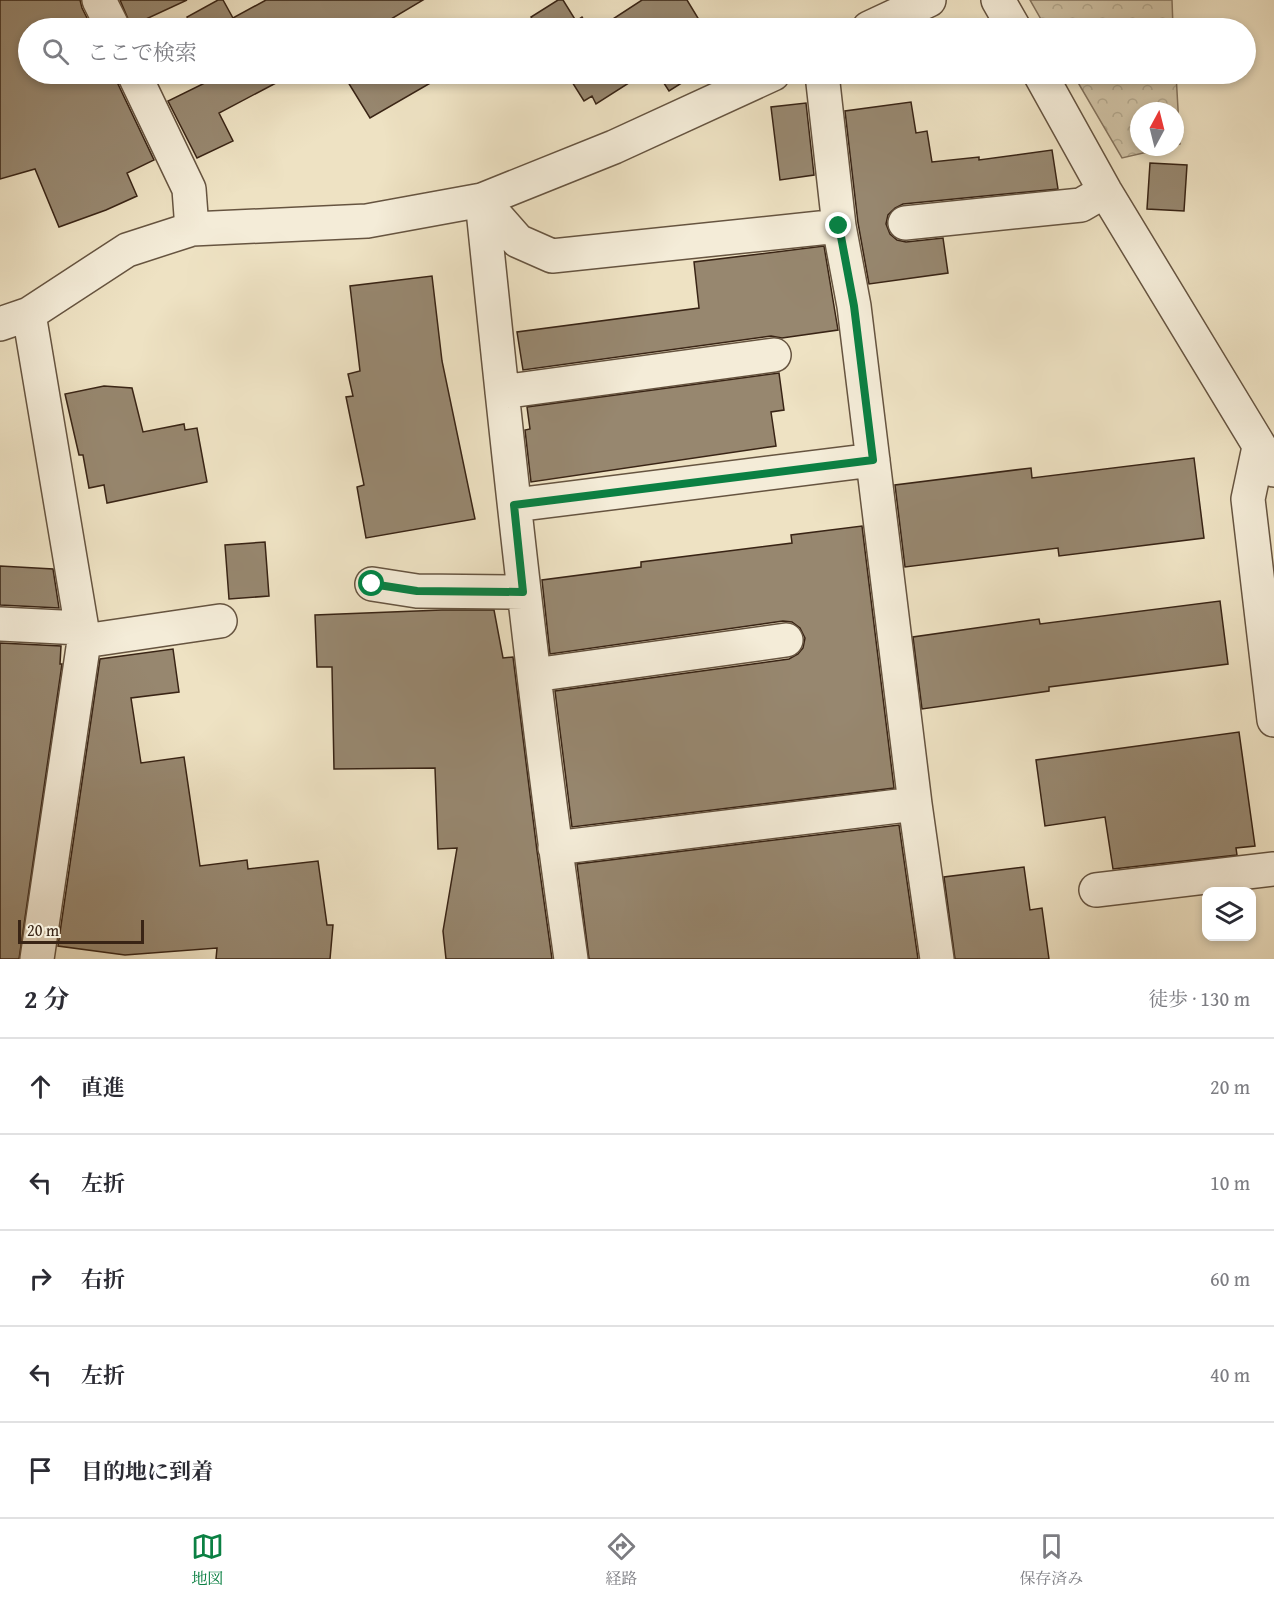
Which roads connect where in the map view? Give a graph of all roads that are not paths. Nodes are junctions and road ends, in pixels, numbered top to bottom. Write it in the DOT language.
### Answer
graph roads {
  1 [pos="99,0"];
  2 [pos="929,0"];
  3 [pos="998,0"];
  4 [pos="108,18"];
  5 [pos="890,18"];
  6 [pos="1008,18"];
  7 [pos="139,84"];
  8 [pos="751,84"];
  9 [pos="823,84"];
  10 [pos="1046,84"];
  11 [pos="1105,191"];
  12 [pos="482,200"];
  13 [pos="905,223"];
  14 [pos="839,226"];
  15 [pos="192,229"];
  16 [pos="15,319"];
  17 [pos="774,355"];
  18 [pos="502,392"];
  19 [pos="1267,458"];
  20 [pos="873,460"];
  21 [pos="514,505"];
  22 [pos="372,584"];
  23 [pos="523,592"];
  24 [pos="219,621"];
  25 [pos="0,624"];
  26 [pos="82,635"];
  27 [pos="786,640"];
  28 [pos="534,675"];
  29 [pos="1274,720"];
  30 [pos="915,804"];
  31 [pos="555,848"];
  32 [pos="1274,869"];
  33 [pos="1096,890"];
  34 [pos="37,959"];
  35 [pos="571,959"];
  36 [pos="936,959"];
  1 -- 4 [label="street"];
  2 -- 5 [label="street"];
  3 -- 6 [label="street"];
  7 -- 15 [label="street"];
  8 -- 12 [label="street"];
  9 -- 14 [label="street"];
  10 -- 11 [label="street"];
  11 -- 13 [label="street"];
  11 -- 19 [label="street"];
  12 -- 14 [label="street"];
  12 -- 15 [label="street"];
  12 -- 18 [label="street"];
  14 -- 20 [label="street"];
  15 -- 16 [label="street"];
  16 -- 26 [label="street"];
  17 -- 18 [label="street"];
  18 -- 21 [label="street"];
  19 -- 29 [label="street"];
  20 -- 21 [label="street"];
  20 -- 30 [label="street"];
  21 -- 23 [label="street"];
  22 -- 23 [label="street"];
  23 -- 28 [label="street"];
  24 -- 26 [label="street"];
  25 -- 26 [label="street"];
  26 -- 34 [label="street"];
  27 -- 28 [label="street"];
  28 -- 31 [label="street"];
  30 -- 31 [label="street"];
  30 -- 36 [label="street"];
  31 -- 35 [label="street"];
  32 -- 33 [label="street"];
}
